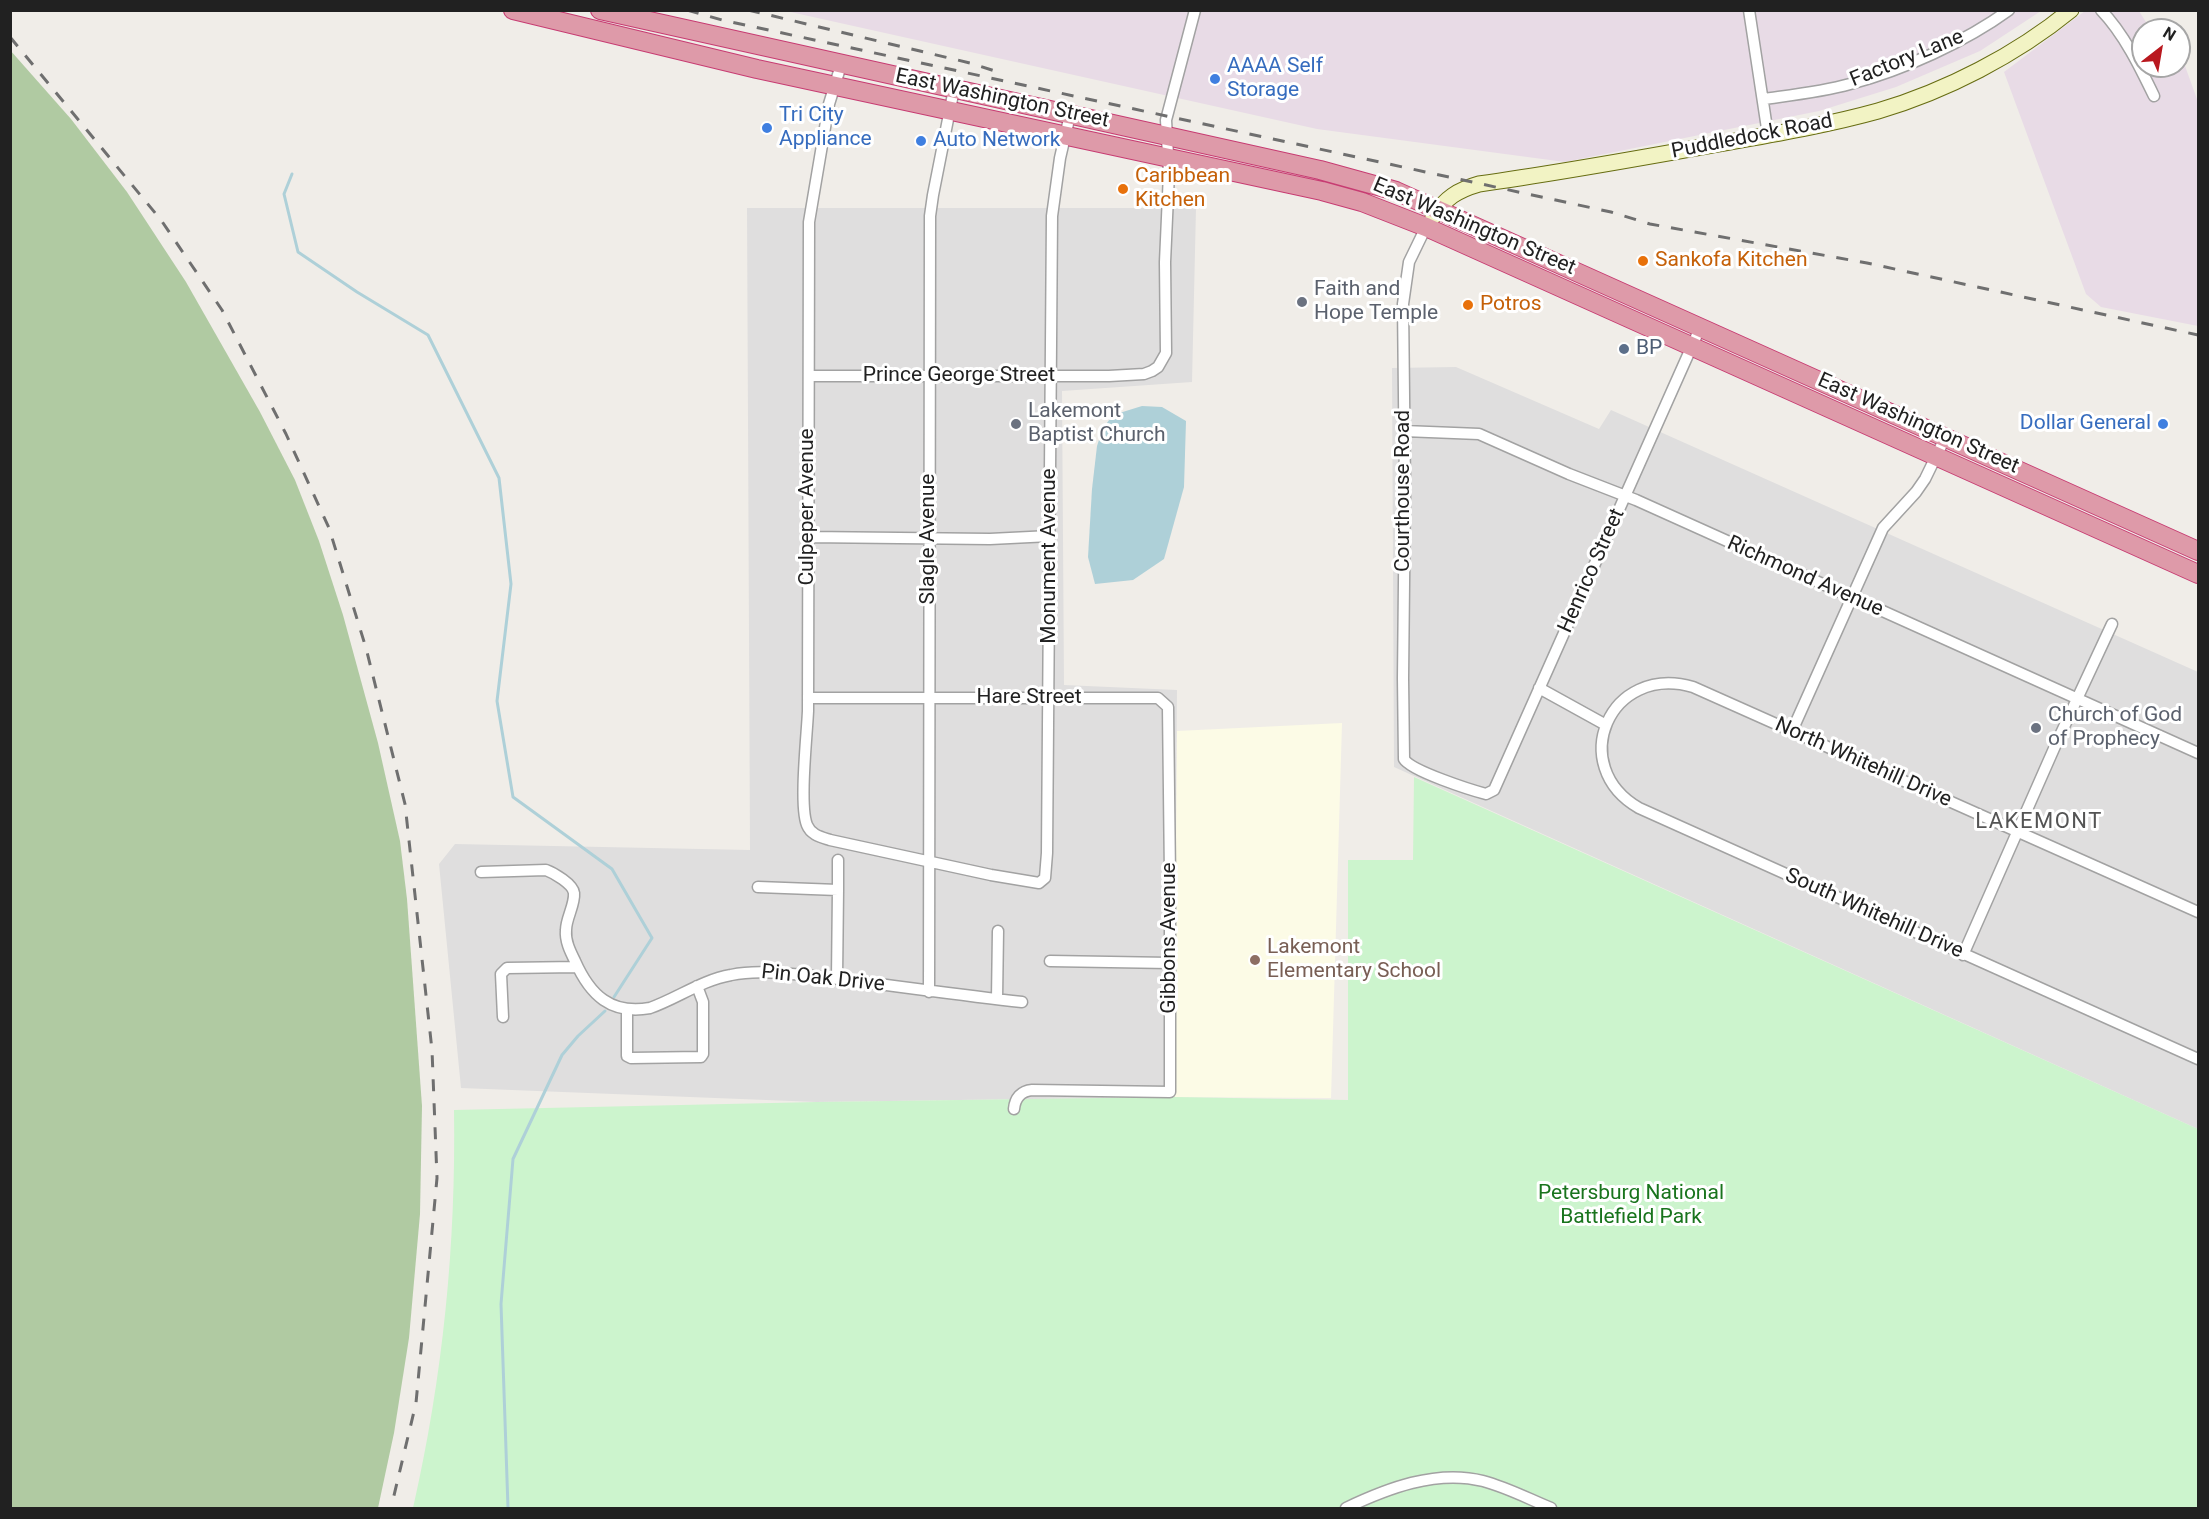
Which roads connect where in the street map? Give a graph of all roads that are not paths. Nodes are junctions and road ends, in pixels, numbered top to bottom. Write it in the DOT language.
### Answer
graph roads {
  1 [pos="513,10"];
  2 [pos="600,10"];
  3 [pos="1195,10"];
  4 [pos="1749,10"];
  5 [pos="2009,10"];
  6 [pos="2071,10"];
  7 [pos="2101,10"];
  8 [pos="841,65"];
  9 [pos="834,86"];
  10 [pos="954,89"];
  11 [pos="2154,96"];
  12 [pos="1764,99"];
  13 [pos="950,111"];
  14 [pos="1070,115"];
  15 [pos="1065,135"];
  16 [pos="1768,135"];
  17 [pos="1166,136"];
  18 [pos="1168,157"];
  19 [pos="1438,209"];
  20 [pos="1426,227"];
  21 [pos="1700,328"];
  22 [pos="1692,348"];
  23 [pos="809,376"];
  24 [pos="930,376"];
  25 [pos="1050,377"];
  26 [pos="1404,431"];
  27 [pos="1945,438"];
  28 [pos="1936,457"];
  29 [pos="1625,496"];
  30 [pos="1050,536"];
  31 [pos="808,537"];
  32 [pos="928,537"];
  33 [pos="2199,551"];
  34 [pos="2199,574"];
  35 [pos="1852,597"];
  36 [pos="2112,624"];
  37 [pos="1539,688"];
  38 [pos="808,698"];
  39 [pos="928,698"];
  40 [pos="1049,698"];
  41 [pos="2076,699"];
  42 [pos="1606,725"];
  43 [pos="1792,731"];
  44 [pos="2199,753"];
  45 [pos="1170,785"];
  46 [pos="1491,793"];
  47 [pos="2018,832"];
  48 [pos="838,860"];
  49 [pos="928,861"];
  50 [pos="481,872"];
  51 [pos="758,887"];
  52 [pos="838,890"];
  53 [pos="2199,912"];
  54 [pos="998,931"];
  55 [pos="1963,955"];
  56 [pos="1050,961"];
  57 [pos="1170,963"];
  58 [pos="577,967"];
  59 [pos="837,978"];
  60 [pos="697,986"];
  61 [pos="929,992"];
  62 [pos="997,999"];
  63 [pos="1022,1002"];
  64 [pos="627,1010"];
  65 [pos="502,1017"];
  66 [pos="2199,1059"];
  67 [pos="1014,1109"];
  68 [pos="1346,1509"];
  69 [pos="1551,1509"];
  1 -- 9 [label="highway, East Washington Street"];
  2 -- 8 [label="highway, East Washington Street"];
  3 -- 17 [label="street"];
  4 -- 12 [label="street"];
  5 -- 12 [label="street, Factory Lane"];
  6 -- 16 [label="main road, Puddledock Road"];
  7 -- 11 [label="street"];
  8 -- 9 [label="street, Culpeper Avenue"];
  8 -- 10 [label="highway, East Washington Street"];
  9 -- 13 [label="highway, East Washington Street"];
  9 -- 23 [label="street, Culpeper Avenue"];
  10 -- 13 [label="street, Slagle Avenue"];
  10 -- 14 [label="highway, East Washington Street"];
  12 -- 16 [label="street"];
  13 -- 15 [label="highway, East Washington Street"];
  13 -- 24 [label="street, Slagle Avenue"];
  14 -- 15 [label="street, Monument Avenue"];
  14 -- 17 [label="highway, East Washington Street"];
  15 -- 18 [label="highway, East Washington Street"];
  15 -- 25 [label="street, Monument Avenue"];
  16 -- 19 [label="main road, Puddledock Road"];
  17 -- 18 [label="street"];
  17 -- 19 [label="highway, East Washington Street"];
  18 -- 20 [label="highway, East Washington Street"];
  18 -- 25 [label="street, Prince George Street"];
  19 -- 20 [label="main road, Puddledock Road"];
  19 -- 21 [label="highway, East Washington Street"];
  20 -- 22 [label="highway, East Washington Street"];
  20 -- 26 [label="street, Courthouse Road"];
  21 -- 22 [label="street, Henrico Street"];
  21 -- 27 [label="highway, East Washington Street"];
  22 -- 28 [label="highway, East Washington Street"];
  22 -- 29 [label="street, Henrico Street"];
  23 -- 24 [label="street, Prince George Street"];
  23 -- 31 [label="street, Culpeper Avenue"];
  24 -- 25 [label="street, Prince George Street"];
  24 -- 32 [label="street, Slagle Avenue"];
  25 -- 30 [label="street, Monument Avenue"];
  26 -- 29 [label="street, Richmond Avenue"];
  26 -- 46 [label="street, Courthouse Road"];
  27 -- 28 [label="street"];
  27 -- 33 [label="highway, East Washington Street"];
  28 -- 34 [label="highway, East Washington Street"];
  28 -- 35 [label="street"];
  29 -- 35 [label="street, Richmond Avenue"];
  29 -- 37 [label="street, Henrico Street"];
  30 -- 32 [label="street"];
  30 -- 40 [label="street, Monument Avenue"];
  31 -- 32 [label="street"];
  31 -- 38 [label="street, Culpeper Avenue"];
  32 -- 39 [label="street, Slagle Avenue"];
  35 -- 41 [label="street, Richmond Avenue"];
  35 -- 43 [label="street"];
  36 -- 41 [label="street"];
  37 -- 42 [label="street"];
  37 -- 46 [label="street, Henrico Street"];
  38 -- 39 [label="street, Hare Street"];
  38 -- 49 [label="street, Culpeper Avenue"];
  39 -- 40 [label="street, Hare Street"];
  39 -- 49 [label="street, Slagle Avenue"];
  40 -- 45 [label="street, Hare Street"];
  40 -- 49 [label="street, Monument Avenue"];
  41 -- 44 [label="street, Richmond Avenue"];
  41 -- 47 [label="street"];
  42 -- 43 [label="street, North Whitehill Drive"];
  42 -- 55 [label="street, South Whitehill Drive"];
  43 -- 47 [label="street, North Whitehill Drive"];
  45 -- 57 [label="street, Gibbons Avenue"];
  47 -- 53 [label="street, North Whitehill Drive"];
  47 -- 55 [label="street"];
  48 -- 52 [label="street"];
  49 -- 61 [label="street, Slagle Avenue"];
  50 -- 58 [label="street"];
  51 -- 52 [label="street"];
  52 -- 59 [label="street"];
  54 -- 62 [label="street"];
  55 -- 66 [label="street, South Whitehill Drive"];
  56 -- 57 [label="street"];
  57 -- 67 [label="street, Gibbons Avenue"];
  58 -- 64 [label="street"];
  58 -- 65 [label="street"];
  59 -- 60 [label="street, Pin Oak Drive"];
  59 -- 61 [label="street, Pin Oak Drive"];
  60 -- 64 [label="street, Pin Oak Drive"];
  60 -- 64 [label="street"];
  61 -- 62 [label="street, Pin Oak Drive"];
  62 -- 63 [label="street, Pin Oak Drive"];
  68 -- 69 [label="street"];
}
